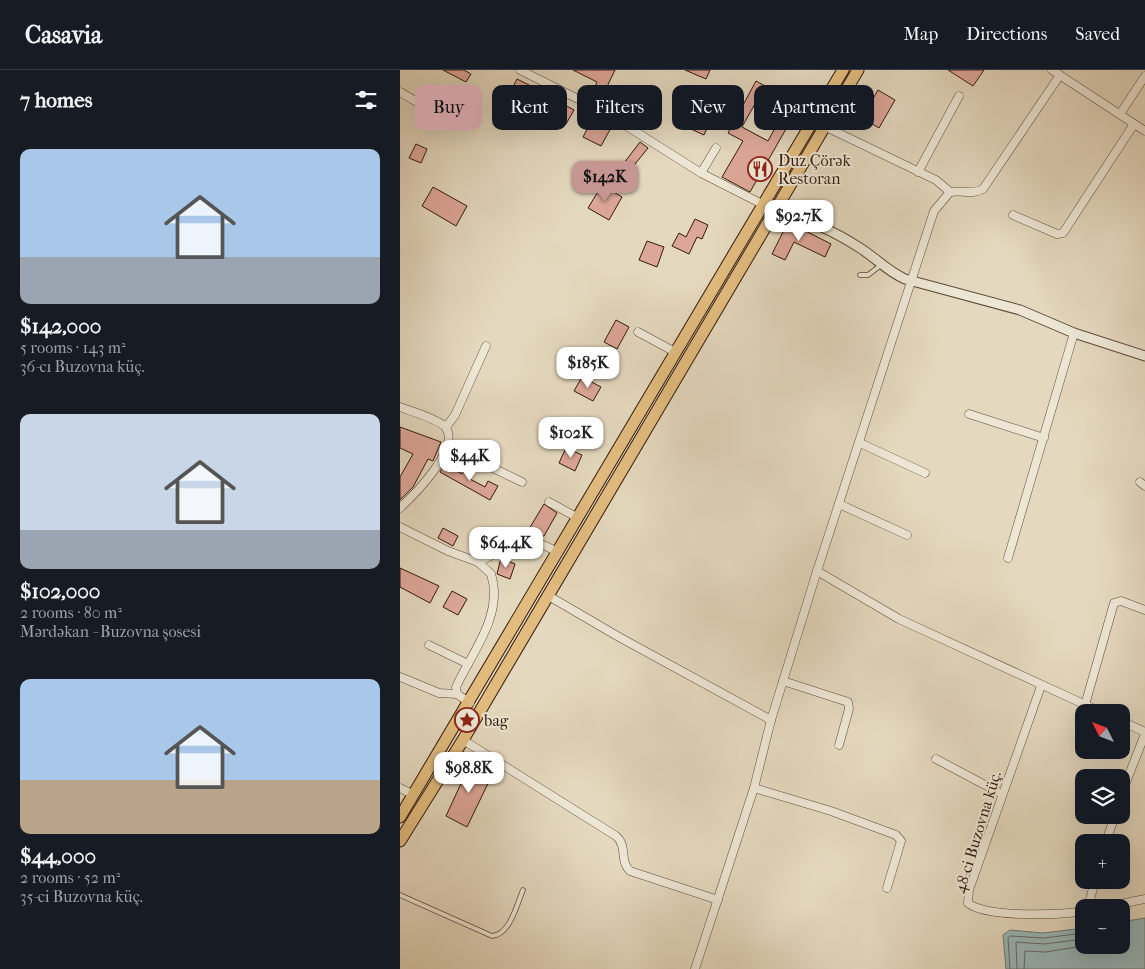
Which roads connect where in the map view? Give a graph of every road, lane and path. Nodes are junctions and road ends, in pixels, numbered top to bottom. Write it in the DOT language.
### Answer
graph roads {
  1 [pos="520,70"];
  2 [pos="843,70"];
  3 [pos="858,70"];
  4 [pos="1052,70"];
  5 [pos="530,72"];
  6 [pos="1060,75"];
  7 [pos="1145,76"];
  8 [pos="848,85"];
  9 [pos="400,92"];
  10 [pos="959,96"];
  11 [pos="415,101"];
  12 [pos="1120,114"];
  13 [pos="1134,124"];
  14 [pos="822,130"];
  15 [pos="832,130"];
  16 [pos="1145,131"];
  17 [pos="716,148"];
  18 [pos="918,172"];
  19 [pos="701,173"];
  20 [pos="950,192"];
  21 [pos="762,204"];
  22 [pos="775,208"];
  23 [pos="1013,215"];
  24 [pos="881,266"];
  25 [pos="860,275"];
  26 [pos="912,281"];
  27 [pos="638,332"];
  28 [pos="1074,332"];
  29 [pos="486,346"];
  30 [pos="675,352"];
  31 [pos="1145,356"];
  32 [pos="400,407"];
  33 [pos="969,414"];
  34 [pos="446,427"];
  35 [pos="1044,438"];
  36 [pos="860,443"];
  37 [pos="447,446"];
  38 [pos="925,474"];
  39 [pos="522,482"];
  40 [pos="549,502"];
  41 [pos="840,504"];
  42 [pos="400,508"];
  43 [pos="578,518"];
  44 [pos="400,527"];
  45 [pos="906,535"];
  46 [pos="558,553"];
  47 [pos="1008,558"];
  48 [pos="478,562"];
  49 [pos="817,571"];
  50 [pos="547,595"];
  51 [pos="1145,610"];
  52 [pos="429,645"];
  53 [pos="468,664"];
  54 [pos="400,677"];
  55 [pos="783,681"];
  56 [pos="1041,686"];
  57 [pos="456,694"];
  58 [pos="470,703"];
  59 [pos="1083,704"];
  60 [pos="1085,704"];
  61 [pos="771,720"];
  62 [pos="1130,726"];
  63 [pos="1145,733"];
  64 [pos="463,740"];
  65 [pos="839,744"];
  66 [pos="936,759"];
  67 [pos="1130,772"];
  68 [pos="400,788"];
  69 [pos="754,788"];
  70 [pos="1002,794"];
  71 [pos="414,795"];
  72 [pos="400,817"];
  73 [pos="400,841"];
  74 [pos="887,888"];
  75 [pos="523,890"];
  76 [pos="400,895"];
  77 [pos="1145,899"];
  78 [pos="718,900"];
  79 [pos="1130,902"];
  80 [pos="1075,912"];
  81 [pos="695,969"];
  1 -- 5 [label="street"];
  2 -- 21 [label="main road"];
  3 -- 8 [label="main road"];
  4 -- 6 [label="street"];
  5 -- 19 [label="street"];
  6 -- 12 [label="street"];
  6 -- 20 [label="street"];
  7 -- 12 [label="street"];
  9 -- 11 [label="street"];
  10 -- 18 [label="street"];
  12 -- 13 [label="street"];
  13 -- 16 [label="street"];
  13 -- 23 [label="street"];
  14 -- 22 [label="main road"];
  15 -- 18 [label="street"];
  17 -- 19 [label="street"];
  18 -- 20 [label="street"];
  19 -- 21 [label="street"];
  20 -- 26 [label="street"];
  21 -- 22 [label="main road"];
  21 -- 30 [label="main road"];
  22 -- 24 [label="street"];
  22 -- 50 [label="main road"];
  24 -- 25 [label="lane"];
  24 -- 26 [label="street"];
  26 -- 28 [label="street"];
  26 -- 36 [label="street"];
  27 -- 30 [label="street"];
  28 -- 31 [label="street"];
  28 -- 35 [label="street"];
  29 -- 34 [label="street"];
  30 -- 43 [label="main road"];
  32 -- 34 [label="street"];
  33 -- 35 [label="street"];
  34 -- 37 [label="street"];
  35 -- 47 [label="street"];
  36 -- 38 [label="street"];
  36 -- 41 [label="street"];
  37 -- 39 [label="street"];
  37 -- 42 [label="street"];
  40 -- 43 [label="street"];
  41 -- 45 [label="street"];
  41 -- 49 [label="street"];
  43 -- 46 [label="main road"];
  44 -- 48 [label="street"];
  46 -- 48 [label="street"];
  46 -- 58 [label="main road"];
  48 -- 53 [label="street"];
  49 -- 55 [label="street"];
  49 -- 56 [label="street"];
  50 -- 61 [label="street"];
  50 -- 64 [label="main road"];
  51 -- 60 [label="street"];
  52 -- 53 [label="street"];
  53 -- 57 [label="street"];
  54 -- 57 [label="street"];
  55 -- 61 [label="street"];
  55 -- 65 [label="street"];
  56 -- 59 [label="street"];
  56 -- 70 [label="street, 48-ci Buzovna küç."];
  57 -- 58 [label="street"];
  58 -- 71 [label="main road"];
  61 -- 69 [label="street"];
  62 -- 63 [label="street"];
  63 -- 67 [label="street"];
  64 -- 73 [label="main road"];
  64 -- 78 [label="street"];
  66 -- 70 [label="street"];
  68 -- 71 [label="street"];
  69 -- 74 [label="street"];
  69 -- 78 [label="street"];
  70 -- 80 [label="street, 48-ci Buzovna küç."];
  71 -- 72 [label="main road"];
  75 -- 76 [label="lane"];
  77 -- 79 [label="street"];
  78 -- 81 [label="street"];
}
